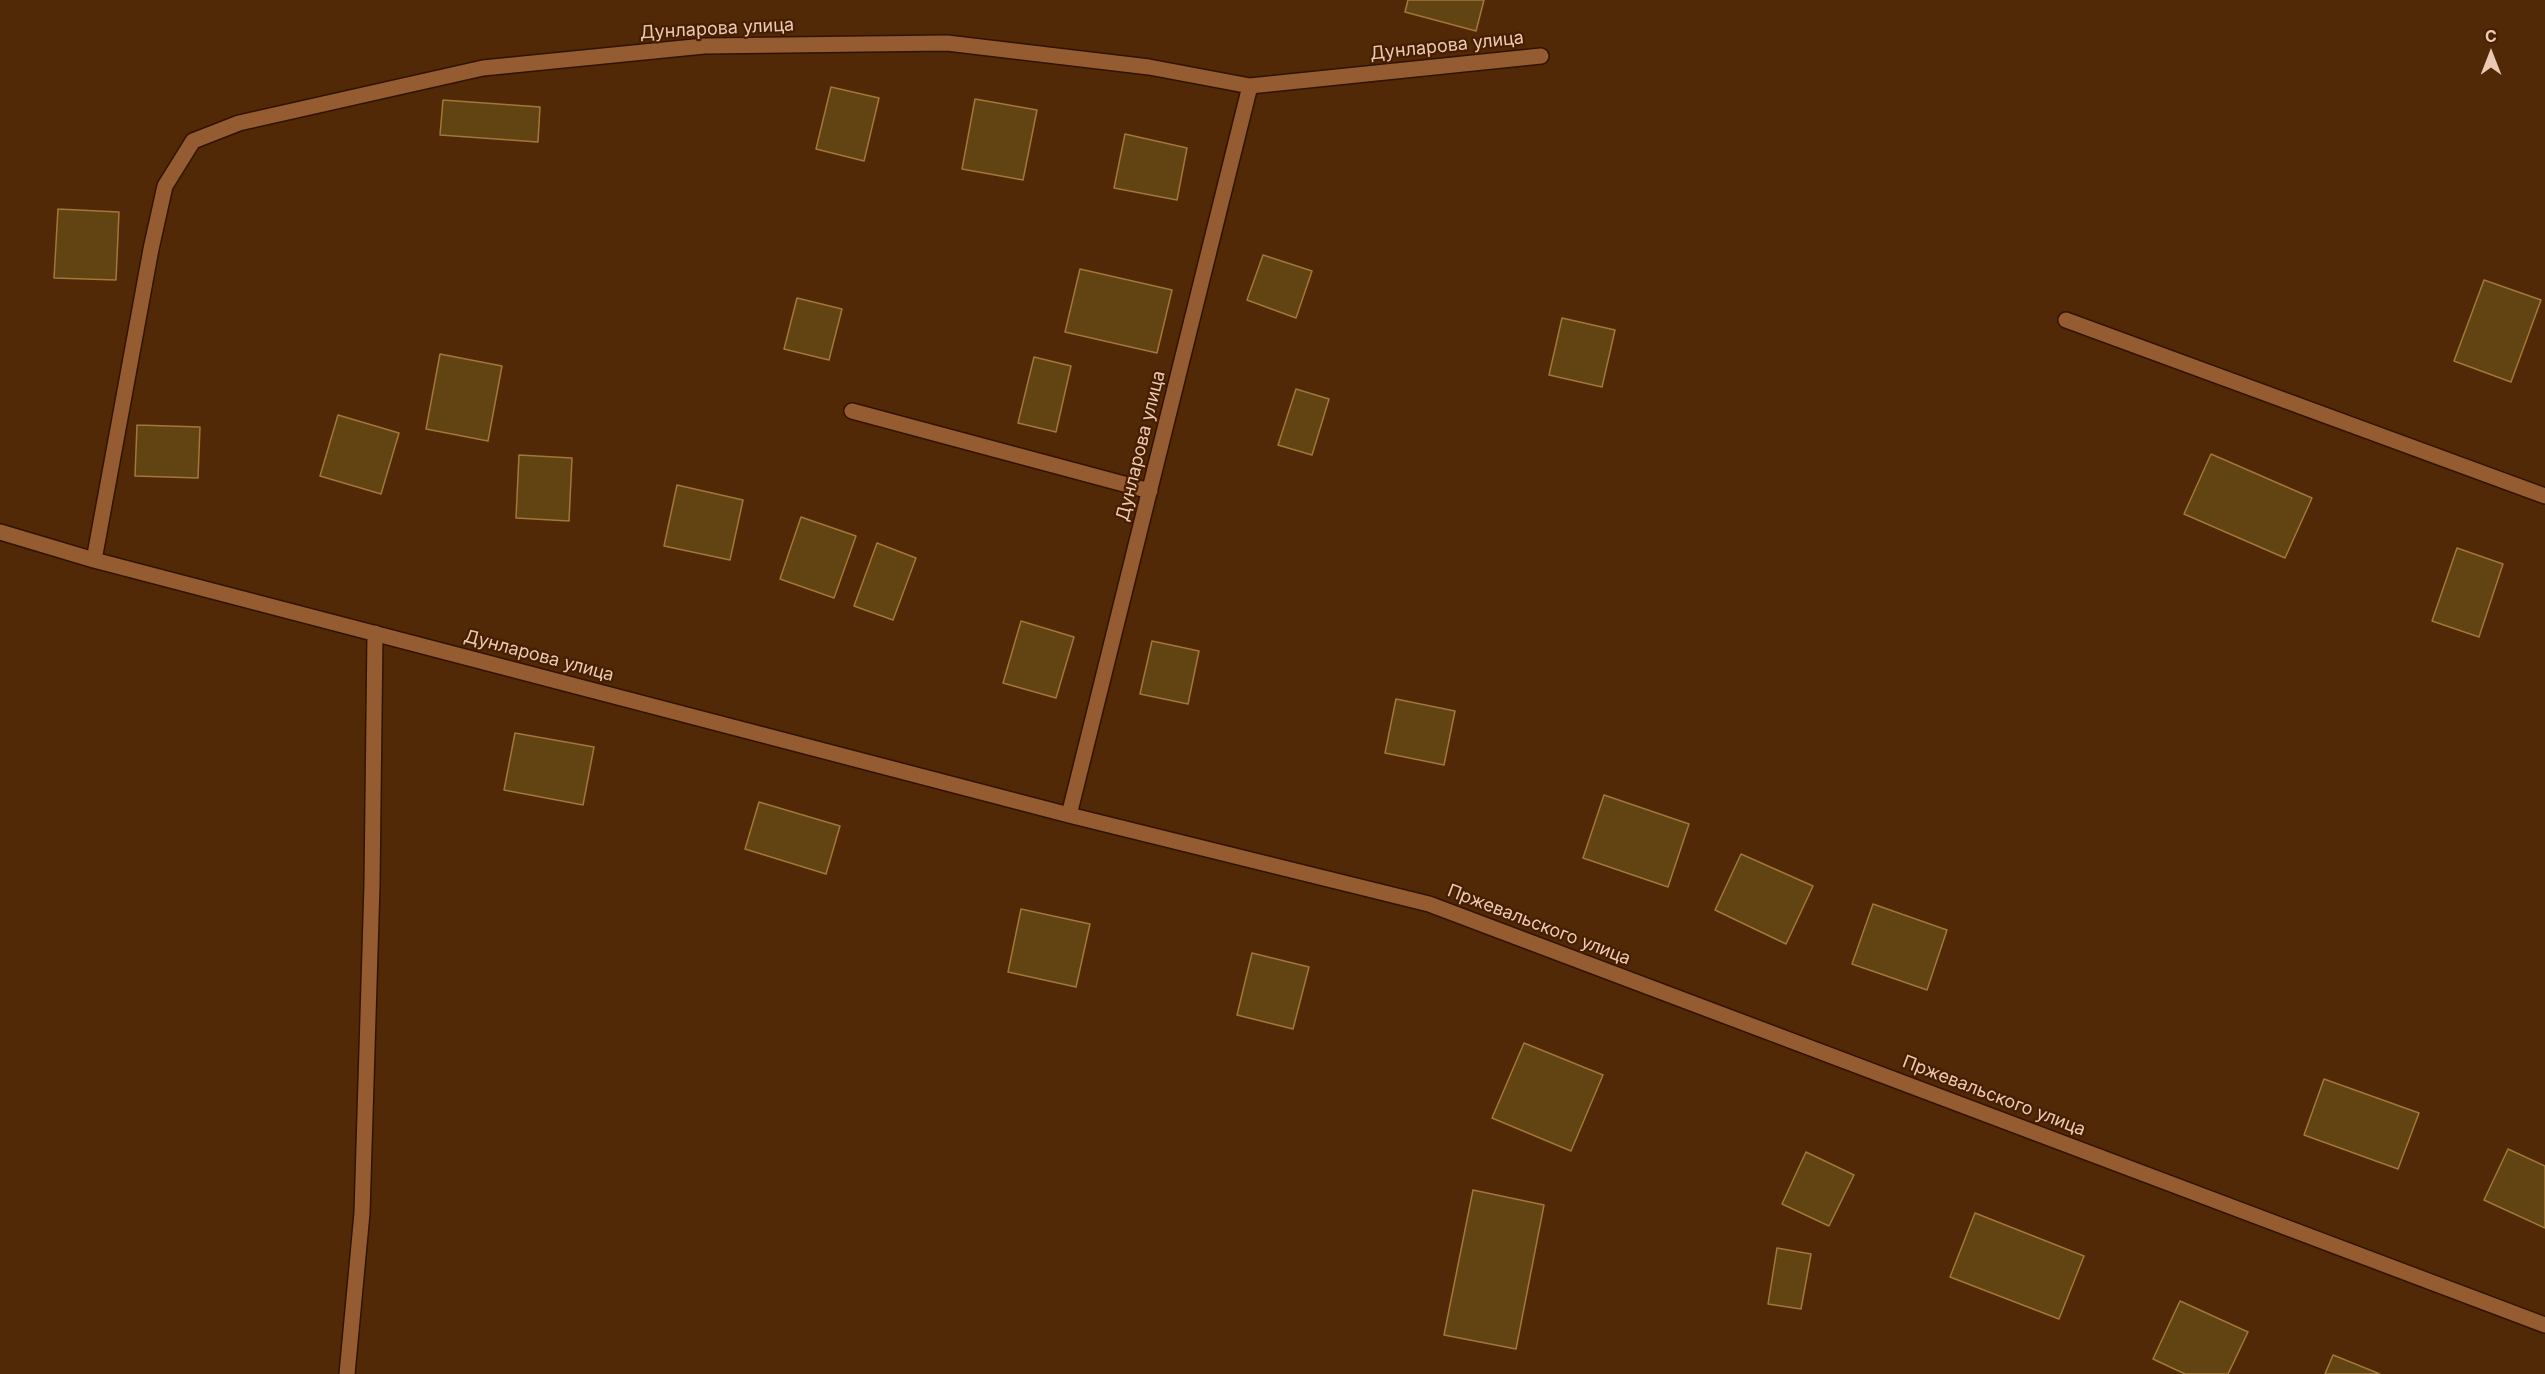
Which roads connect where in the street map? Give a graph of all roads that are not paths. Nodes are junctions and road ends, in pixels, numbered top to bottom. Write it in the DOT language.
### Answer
graph roads {
  1 [pos="1541,56"];
  2 [pos="1250,86"];
  3 [pos="2066,320"];
  4 [pos="852,411"];
  5 [pos="1150,491"];
  6 [pos="2545,496"];
  7 [pos="0,532"];
  8 [pos="94,560"];
  9 [pos="375,633"];
  10 [pos="1069,815"];
  11 [pos="1429,904"];
  12 [pos="2545,1325"];
  13 [pos="347,1374"];
  1 -- 2 [label="street, Дунларова улица"];
  2 -- 5 [label="street, Дунларова улица"];
  2 -- 8 [label="street, Дунларова улица"];
  3 -- 6 [label="street"];
  4 -- 5 [label="street"];
  5 -- 10 [label="street, Дунларова улица"];
  7 -- 8 [label="street, Дунларова улица"];
  8 -- 9 [label="street, Дунларова улица"];
  9 -- 10 [label="street, Дунларова улица"];
  9 -- 13 [label="street"];
  10 -- 11 [label="street, Дунларова улица"];
  11 -- 12 [label="street, Пржевальского улица"];
}
